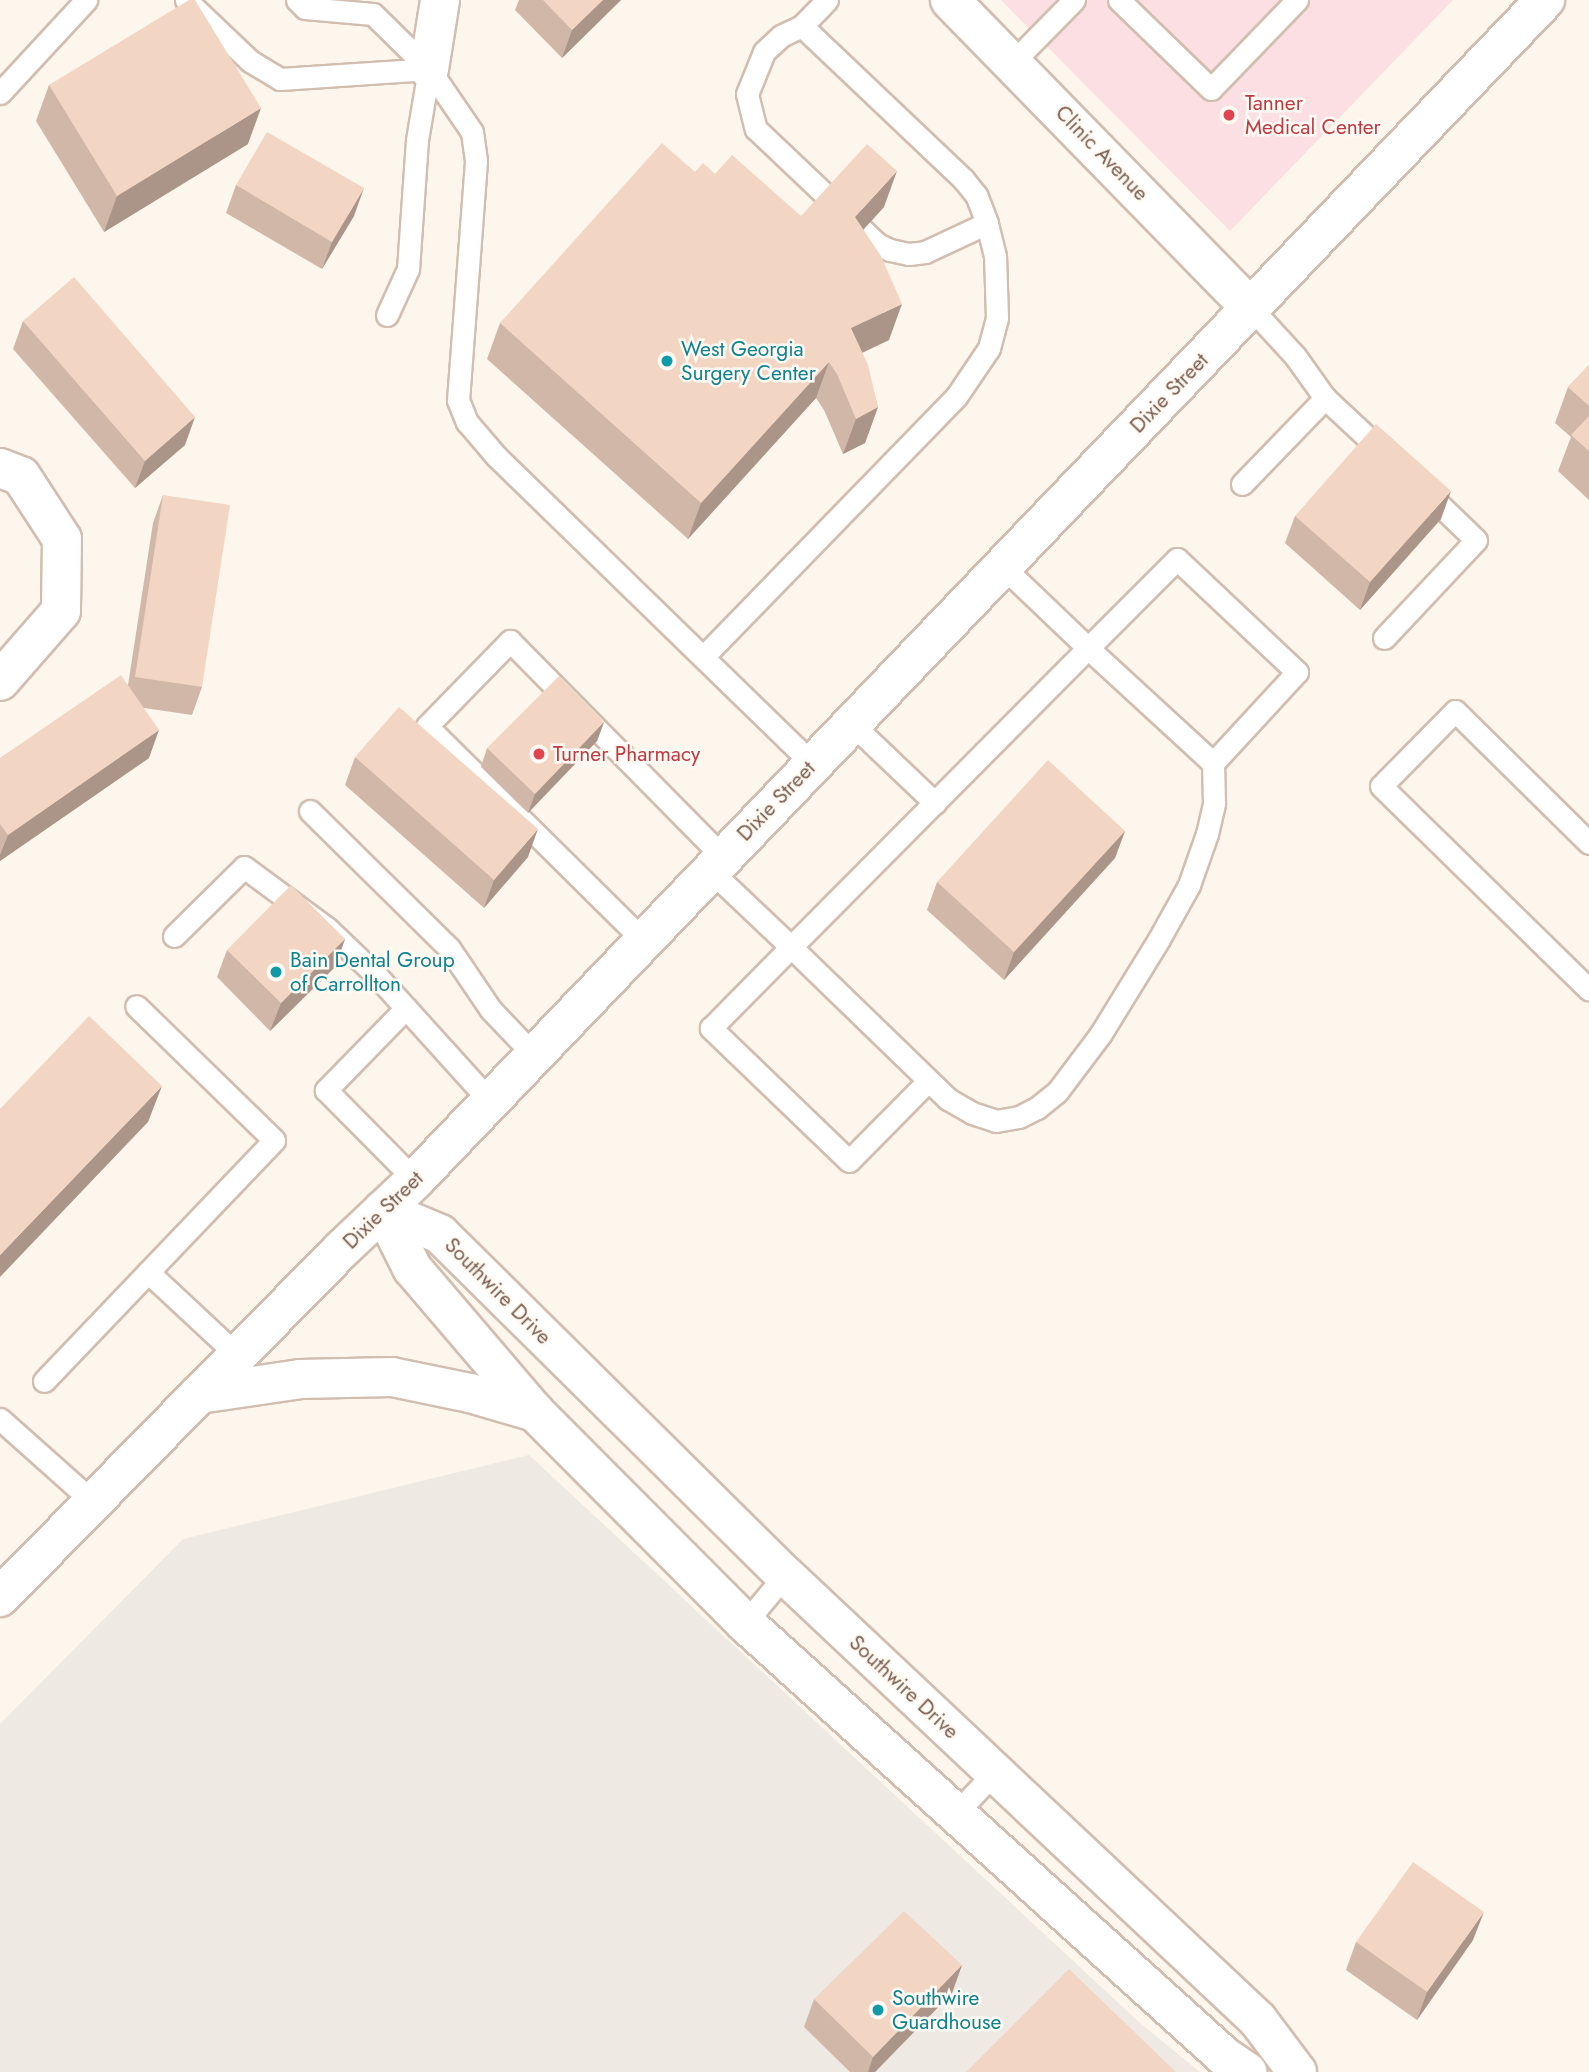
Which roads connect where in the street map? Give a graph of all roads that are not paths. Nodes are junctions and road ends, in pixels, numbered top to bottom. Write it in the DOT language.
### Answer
graph roads {
  1 [pos="86,0"];
  2 [pos="186,0"];
  3 [pos="297,0"];
  4 [pos="440,0"];
  5 [pos="827,0"];
  6 [pos="950,0"];
  7 [pos="1074,0"];
  8 [pos="1119,0"];
  9 [pos="1297,0"];
  10 [pos="1545,0"];
  11 [pos="802,26"];
  12 [pos="1013,62"];
  13 [pos="429,69"];
  14 [pos="0,93"];
  15 [pos="987,223"];
  16 [pos="1251,308"];
  17 [pos="387,315"];
  18 [pos="1325,398"];
  19 [pos="0,468"];
  20 [pos="1242,484"];
  21 [pos="1001,565"];
  22 [pos="1384,638"];
  23 [pos="1088,649"];
  24 [pos="703,657"];
  25 [pos="0,681"];
  26 [pos="851,723"];
  27 [pos="812,763"];
  28 [pos="1213,763"];
  29 [pos="935,803"];
  30 [pos="310,811"];
  31 [pos="1589,843"];
  32 [pos="716,864"];
  33 [pos="174,936"];
  34 [pos="643,940"];
  35 [pos="791,947"];
  36 [pos="1589,990"];
  37 [pos="136,1006"];
  38 [pos="406,1009"];
  39 [pos="534,1055"];
  40 [pos="928,1081"];
  41 [pos="490,1101"];
  42 [pos="415,1180"];
  43 [pos="383,1210"];
  44 [pos="148,1272"];
  45 [pos="238,1356"];
  46 [pos="44,1381"];
  47 [pos="199,1394"];
  48 [pos="535,1412"];
  49 [pos="0,1419"];
  50 [pos="93,1502"];
  51 [pos="785,1575"];
  52 [pos="0,1597"];
  53 [pos="745,1623"];
  54 [pos="995,1772"];
  55 [pos="956,1813"];
  56 [pos="1247,2072"];
  57 [pos="1297,2072"];
  1 -- 14 [label="lane"];
  2 -- 13 [label="lane"];
  3 -- 13 [label="lane"];
  4 -- 13 [label="street"];
  5 -- 11 [label="lane"];
  6 -- 12 [label="street, Clinic Avenue"];
  7 -- 12 [label="lane"];
  8 -- 9 [label="lane"];
  10 -- 16 [label="street, Dixie Street"];
  11 -- 15 [label="lane"];
  11 -- 15 [label="lane"];
  12 -- 16 [label="street, Clinic Avenue"];
  13 -- 17 [label="lane"];
  13 -- 24 [label="lane"];
  15 -- 24 [label="lane"];
  16 -- 18 [label="lane"];
  16 -- 21 [label="street, Dixie Street"];
  18 -- 20 [label="lane"];
  18 -- 22 [label="lane"];
  19 -- 25 [label="street"];
  21 -- 23 [label="lane"];
  21 -- 26 [label="street, Dixie Street"];
  23 -- 28 [label="lane"];
  23 -- 28 [label="lane"];
  23 -- 29 [label="lane"];
  24 -- 27 [label="lane"];
  26 -- 27 [label="street, Dixie Street"];
  26 -- 29 [label="lane"];
  27 -- 32 [label="street, Dixie Street"];
  28 -- 40 [label="lane"];
  29 -- 35 [label="lane"];
  30 -- 39 [label="lane"];
  31 -- 36 [label="lane"];
  32 -- 34 [label="street, Dixie Street"];
  32 -- 34 [label="lane"];
  32 -- 35 [label="lane"];
  33 -- 38 [label="lane"];
  34 -- 39 [label="street, Dixie Street"];
  35 -- 40 [label="lane"];
  35 -- 40 [label="lane"];
  37 -- 44 [label="lane"];
  38 -- 41 [label="lane"];
  38 -- 42 [label="lane"];
  39 -- 41 [label="street, Dixie Street"];
  41 -- 42 [label="street, Dixie Street"];
  42 -- 43 [label="street, Dixie Street"];
  43 -- 45 [label="street, Dixie Street"];
  43 -- 48 [label="street"];
  43 -- 51 [label="street, Southwire Drive"];
  44 -- 45 [label="lane"];
  44 -- 46 [label="lane"];
  45 -- 47 [label="street, Dixie Street"];
  47 -- 48 [label="street"];
  47 -- 50 [label="street, Dixie Street"];
  48 -- 53 [label="street"];
  49 -- 50 [label="lane"];
  50 -- 52 [label="street, Dixie Street"];
  51 -- 53 [label="lane"];
  51 -- 54 [label="street, Southwire Drive"];
  53 -- 55 [label="street"];
  54 -- 55 [label="lane"];
  54 -- 57 [label="street, Southwire Drive"];
  55 -- 56 [label="street"];
}
